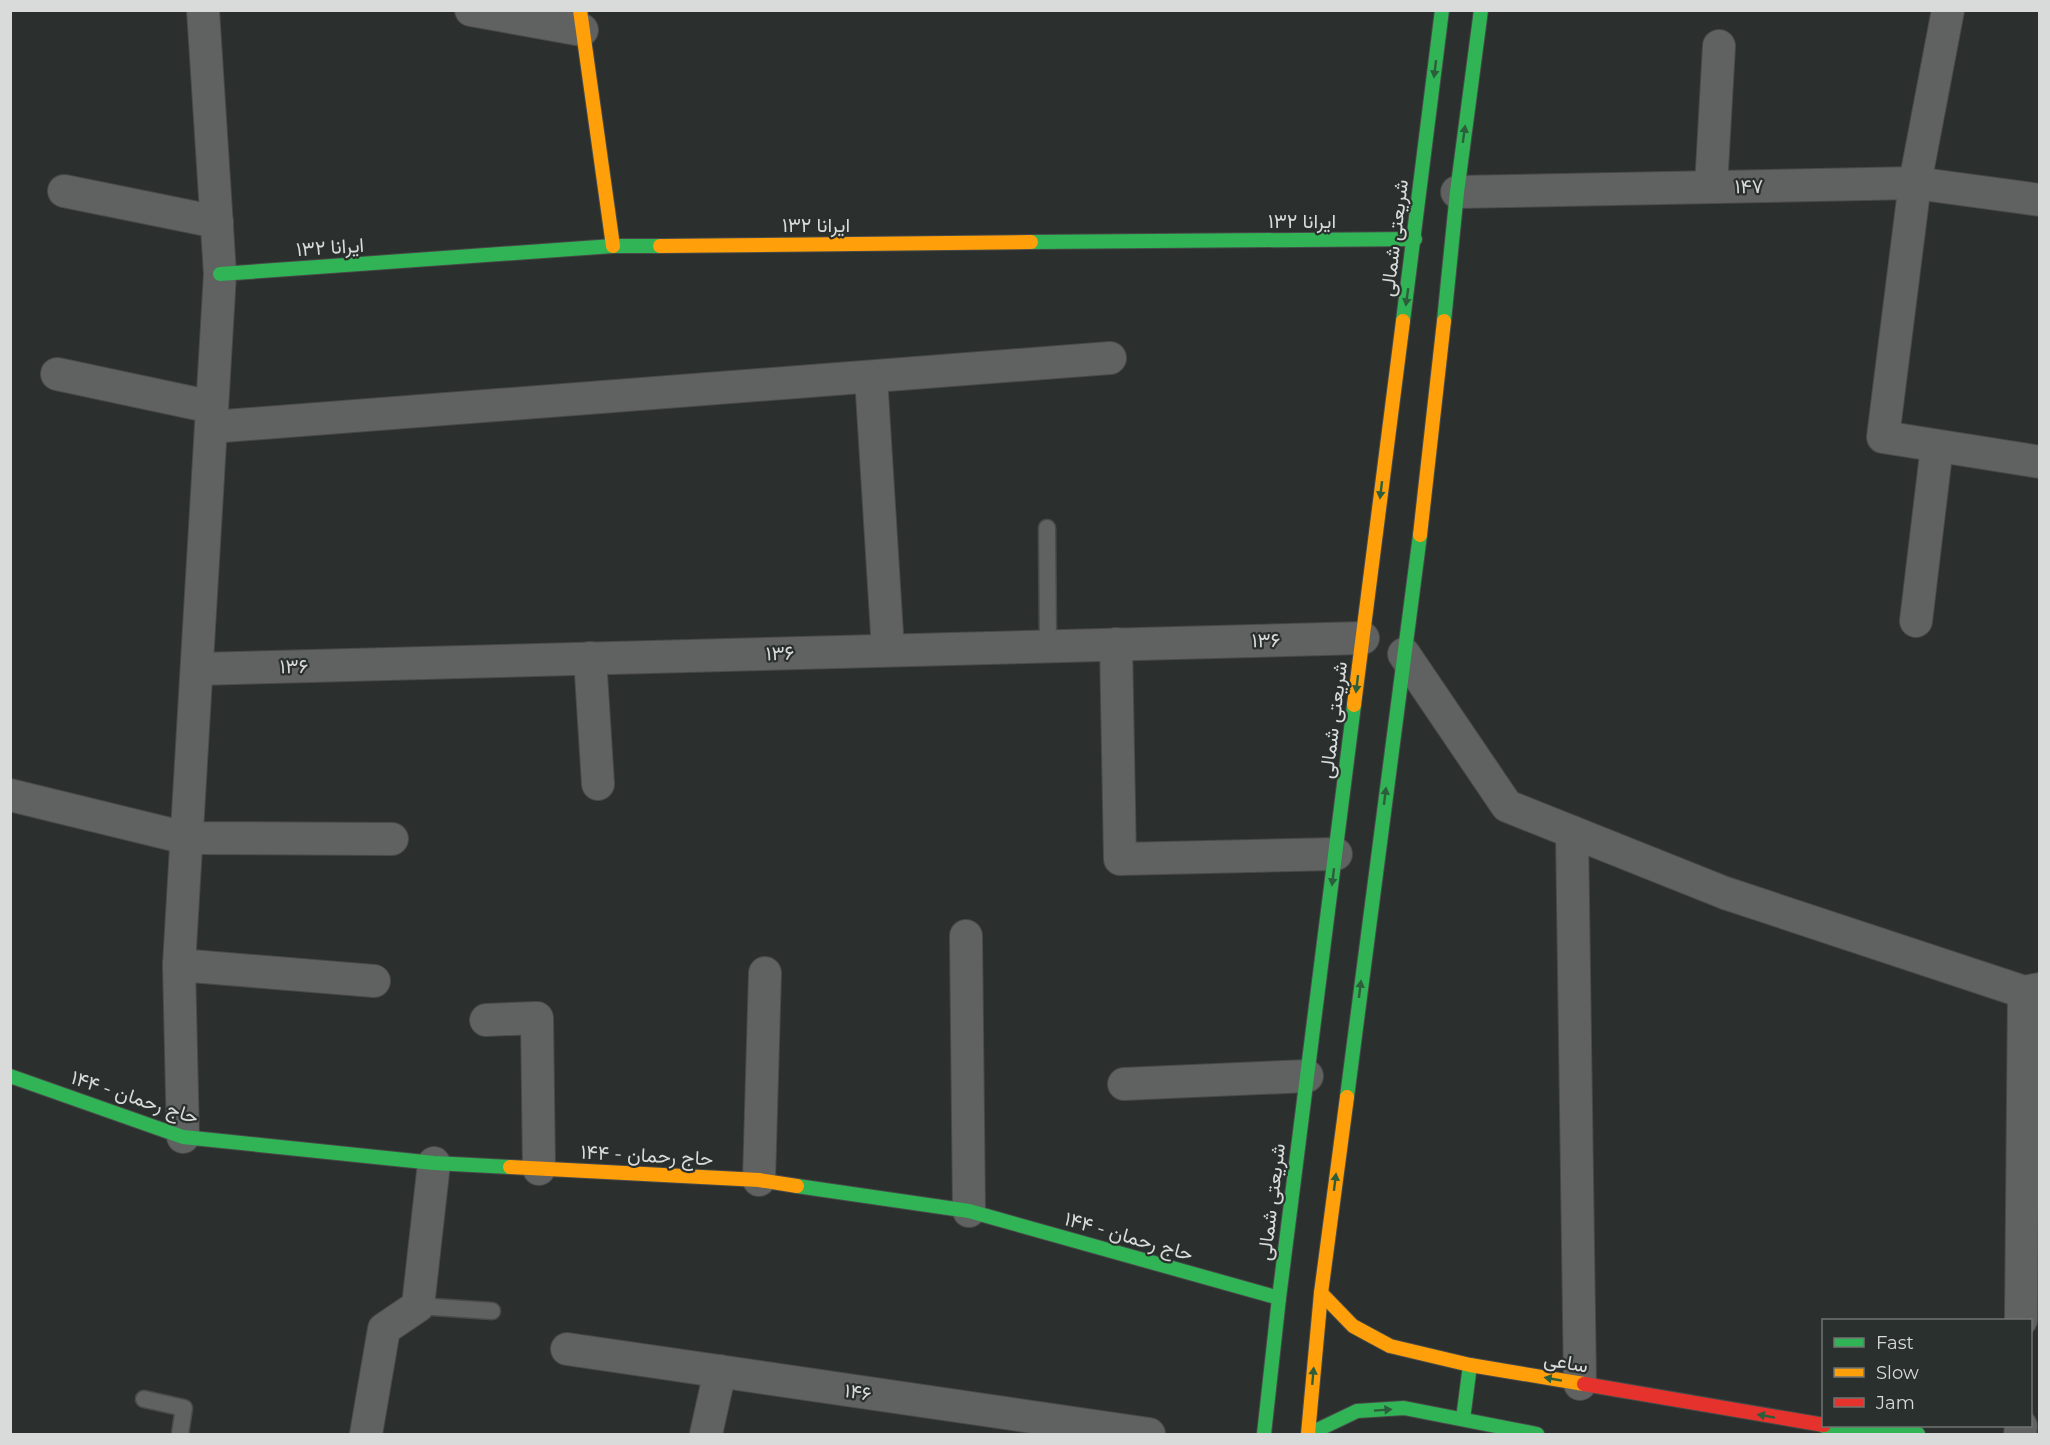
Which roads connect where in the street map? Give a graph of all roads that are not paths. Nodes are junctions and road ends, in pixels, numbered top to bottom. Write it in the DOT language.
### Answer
graph roads {
  1 [pos="203,10"];
  2 [pos="471,10"];
  3 [pos="1442,10"];
  4 [pos="1481,10"];
  5 [pos="1948,10"];
  6 [pos="581,20"];
  7 [pos="1719,46"];
  8 [pos="1915,183"];
  9 [pos="1711,187"];
  10 [pos="64,191"];
  11 [pos="1457,192"];
  12 [pos="2040,200"];
  13 [pos="217,222"];
  14 [pos="1414,239"];
  15 [pos="613,246"];
  16 [pos="220,274"];
  17 [pos="1110,358"];
  18 [pos="57,374"];
  19 [pos="871,377"];
  20 [pos="211,417"];
  21 [pos="1937,446"];
  22 [pos="2040,462"];
  23 [pos="1047,528"];
  24 [pos="1916,621"];
  25 [pos="1363,638"];
  26 [pos="1116,644"];
  27 [pos="1048,646"];
  28 [pos="888,650"];
  29 [pos="1404,654"];
  30 [pos="590,658"];
  31 [pos="197,669"];
  32 [pos="598,784"];
  33 [pos="10,795"];
  34 [pos="1572,832"];
  35 [pos="186,838"];
  36 [pos="392,839"];
  37 [pos="1336,854"];
  38 [pos="966,936"];
  39 [pos="179,965"];
  40 [pos="765,973"];
  41 [pos="374,981"];
  42 [pos="2032,990"];
  43 [pos="486,1020"];
  44 [pos="10,1076"];
  45 [pos="1307,1076"];
  46 [pos="1124,1084"];
  47 [pos="183,1137"];
  48 [pos="434,1163"];
  49 [pos="538,1169"];
  50 [pos="759,1180"];
  51 [pos="969,1211"];
  52 [pos="1321,1293"];
  53 [pos="1278,1298"];
  54 [pos="418,1306"];
  55 [pos="492,1311"];
  56 [pos="2021,1319"];
  57 [pos="567,1349"];
  58 [pos="1470,1365"];
  59 [pos="720,1371"];
  60 [pos="1580,1384"];
  61 [pos="144,1399"];
  62 [pos="1463,1419"];
  63 [pos="1822,1425"];
  64 [pos="1843,1427"];
  65 [pos="1900,1433"];
  66 [pos="180,1434"];
  67 [pos="366,1434"];
  68 [pos="706,1434"];
  69 [pos="1149,1434"];
  70 [pos="1264,1434"];
  71 [pos="1309,1434"];
  72 [pos="1537,1434"];
  73 [pos="1918,1434"];
  1 -- 13 [label="street"];
  2 -- 6 [label="street"];
  3 -- 14 [label="street, شریعتی شمالی, one-way"];
  11 -- 4 [label="street, one-way"];
  5 -- 8 [label="street"];
  6 -- 15 [label="street"];
  7 -- 9 [label="street"];
  8 -- 9 [label="street, ۱۴۷"];
  8 -- 12 [label="street, ۱۴۷"];
  8 -- 21 [label="street"];
  9 -- 11 [label="street, ۱۴۷"];
  10 -- 13 [label="street"];
  11 -- 29 [label="street"];
  13 -- 16 [label="street"];
  14 -- 15 [label="street, ایرانا ۱۳۲"];
  14 -- 25 [label="street, شریعتی شمالی, one-way"];
  15 -- 16 [label="street, ایرانا ۱۳۲"];
  16 -- 20 [label="street"];
  17 -- 19 [label="street"];
  18 -- 20 [label="street"];
  19 -- 20 [label="street"];
  19 -- 28 [label="street"];
  20 -- 31 [label="street"];
  21 -- 22 [label="street"];
  21 -- 24 [label="street"];
  23 -- 27 [label="lane"];
  25 -- 26 [label="street, ۱۳۶"];
  25 -- 37 [label="street, شریعتی شمالی, one-way"];
  26 -- 27 [label="street, ۱۳۶"];
  26 -- 37 [label="street"];
  27 -- 28 [label="street, ۱۳۶"];
  28 -- 30 [label="street, ۱۳۶"];
  29 -- 34 [label="street"];
  52 -- 29 [label="street, one-way"];
  30 -- 31 [label="street, ۱۳۶"];
  30 -- 32 [label="street"];
  31 -- 35 [label="street"];
  33 -- 35 [label="street"];
  34 -- 42 [label="street"];
  34 -- 60 [label="street"];
  35 -- 36 [label="street"];
  35 -- 39 [label="street"];
  37 -- 45 [label="street, شریعتی شمالی, one-way"];
  38 -- 51 [label="street"];
  39 -- 41 [label="street"];
  39 -- 47 [label="street"];
  40 -- 50 [label="street"];
  42 -- 56 [label="street"];
  43 -- 49 [label="street"];
  44 -- 47 [label="street, حاج رحمان - ۱۴۴"];
  45 -- 46 [label="street"];
  45 -- 53 [label="street, شریعتی شمالی"];
  47 -- 48 [label="street, حاج رحمان - ۱۴۴"];
  48 -- 49 [label="street, حاج رحمان - ۱۴۴"];
  48 -- 54 [label="street"];
  49 -- 50 [label="street, حاج رحمان - ۱۴۴"];
  50 -- 51 [label="street, حاج رحمان - ۱۴۴"];
  51 -- 53 [label="street, حاج رحمان - ۱۴۴"];
  52 -- 58 [label="street, ساعی"];
  71 -- 52 [label="street, one-way"];
  53 -- 70 [label="street, شریعتی شمالی"];
  54 -- 55 [label="lane"];
  54 -- 67 [label="street"];
  57 -- 59 [label="street, ۱۴۶"];
  60 -- 58 [label="street, ساعی, one-way"];
  58 -- 62 [label="street"];
  59 -- 68 [label="street"];
  59 -- 69 [label="street, ۱۴۶"];
  63 -- 60 [label="street, ساعی, one-way"];
  61 -- 66 [label="lane"];
  71 -- 62 [label="street, one-way"];
  62 -- 72 [label="street"];
  64 -- 65 [label="street, ساعی"];
  65 -- 73 [label="street, ساعی"];
}
